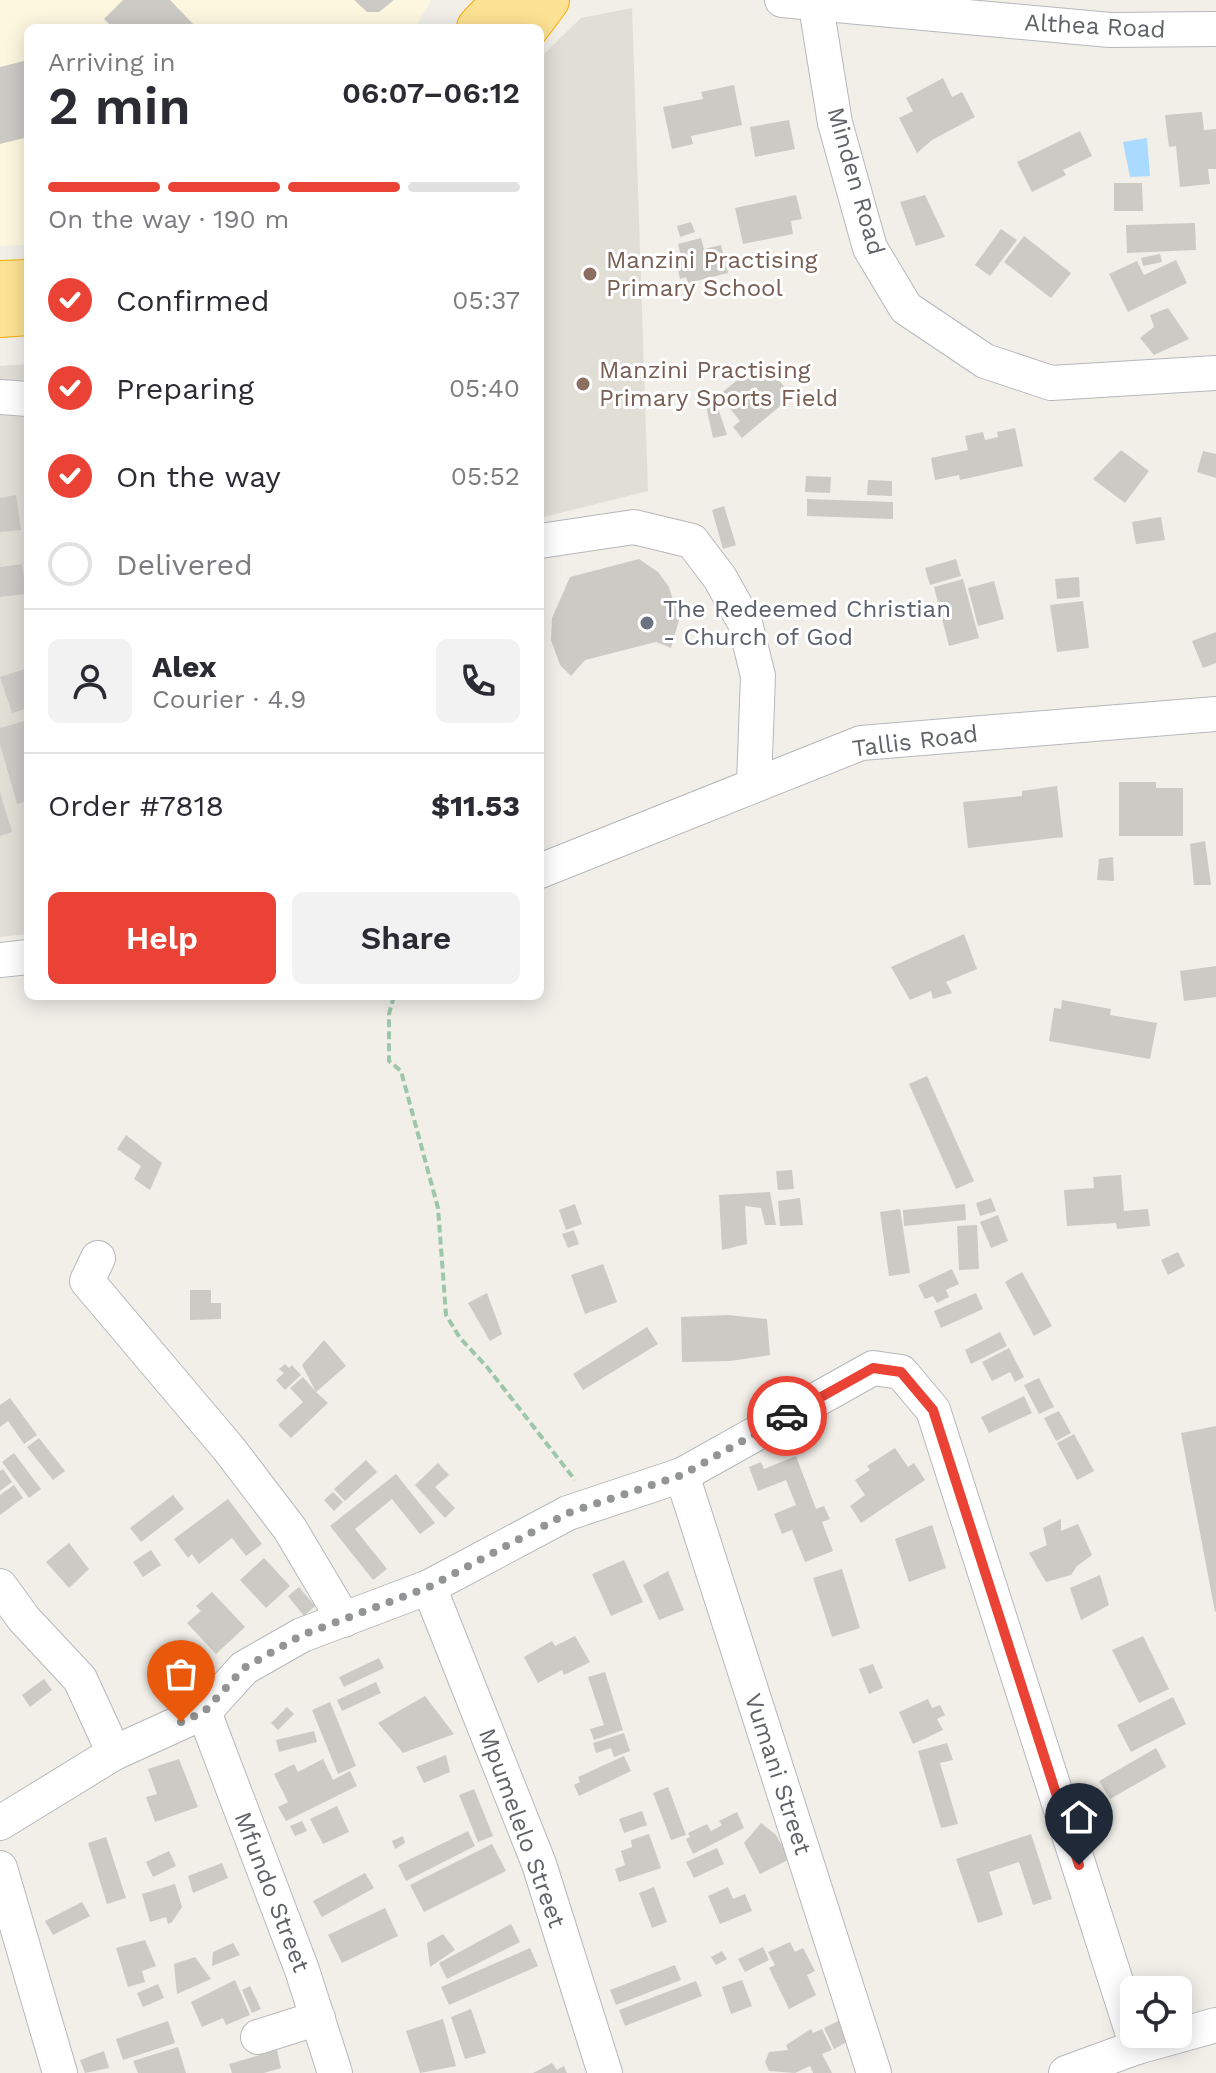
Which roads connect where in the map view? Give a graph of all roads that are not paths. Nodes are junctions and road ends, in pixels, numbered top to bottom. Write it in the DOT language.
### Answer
graph roads {
  1 [pos="505,0"];
  2 [pos="547,0"];
  3 [pos="782,0"];
  4 [pos="816,6"];
  5 [pos="483,24"];
  6 [pos="529,24"];
  7 [pos="1216,29"];
  8 [pos="24,282"];
  9 [pos="0,283"];
  10 [pos="24,313"];
  11 [pos="0,315"];
  12 [pos="1216,373"];
  13 [pos="0,397"];
  14 [pos="24,399"];
  15 [pos="544,540"];
  16 [pos="1216,714"];
  17 [pos="754,784"];
  18 [pos="544,869"];
  19 [pos="24,957"];
  20 [pos="0,960"];
  21 [pos="98,1258"];
  22 [pos="682,1475"];
  23 [pos="0,1586"];
  24 [pos="429,1587"];
  25 [pos="344,1620"];
  26 [pos="204,1712"];
  27 [pos="114,1753"];
  28 [pos="0,1823"];
  29 [pos="0,1868"];
  30 [pos="1120,1994"];
  31 [pos="318,2018"];
  32 [pos="1216,2025"];
  33 [pos="1192,2032"];
  34 [pos="258,2037"];
  35 [pos="1134,2048"];
  36 [pos="1072,2072"];
  37 [pos="60,2073"];
  38 [pos="335,2073"];
  39 [pos="605,2073"];
  40 [pos="874,2073"];
  1 -- 5 [label="highway"];
  2 -- 6 [label="highway"];
  3 -- 4 [label="street, Althea Road"];
  4 -- 7 [label="street, Althea Road"];
  4 -- 12 [label="street, Minden Road"];
  8 -- 9 [label="highway"];
  10 -- 11 [label="highway"];
  13 -- 14 [label="street"];
  15 -- 17 [label="street"];
  16 -- 17 [label="street, Tallis Road"];
  17 -- 18 [label="street, Tallis Road"];
  19 -- 20 [label="street"];
  21 -- 25 [label="street"];
  22 -- 24 [label="street"];
  22 -- 30 [label="street"];
  22 -- 40 [label="street, Vumani Street"];
  23 -- 27 [label="street"];
  24 -- 25 [label="street"];
  24 -- 39 [label="street, Mpumelelo Street"];
  25 -- 26 [label="street"];
  26 -- 27 [label="street"];
  26 -- 31 [label="street, Mfundo Street"];
  27 -- 28 [label="street"];
  29 -- 37 [label="street"];
  31 -- 34 [label="street"];
  31 -- 38 [label="street, Mfundo Street"];
  32 -- 33 [label="street"];
  35 -- 36 [label="street"];
}
